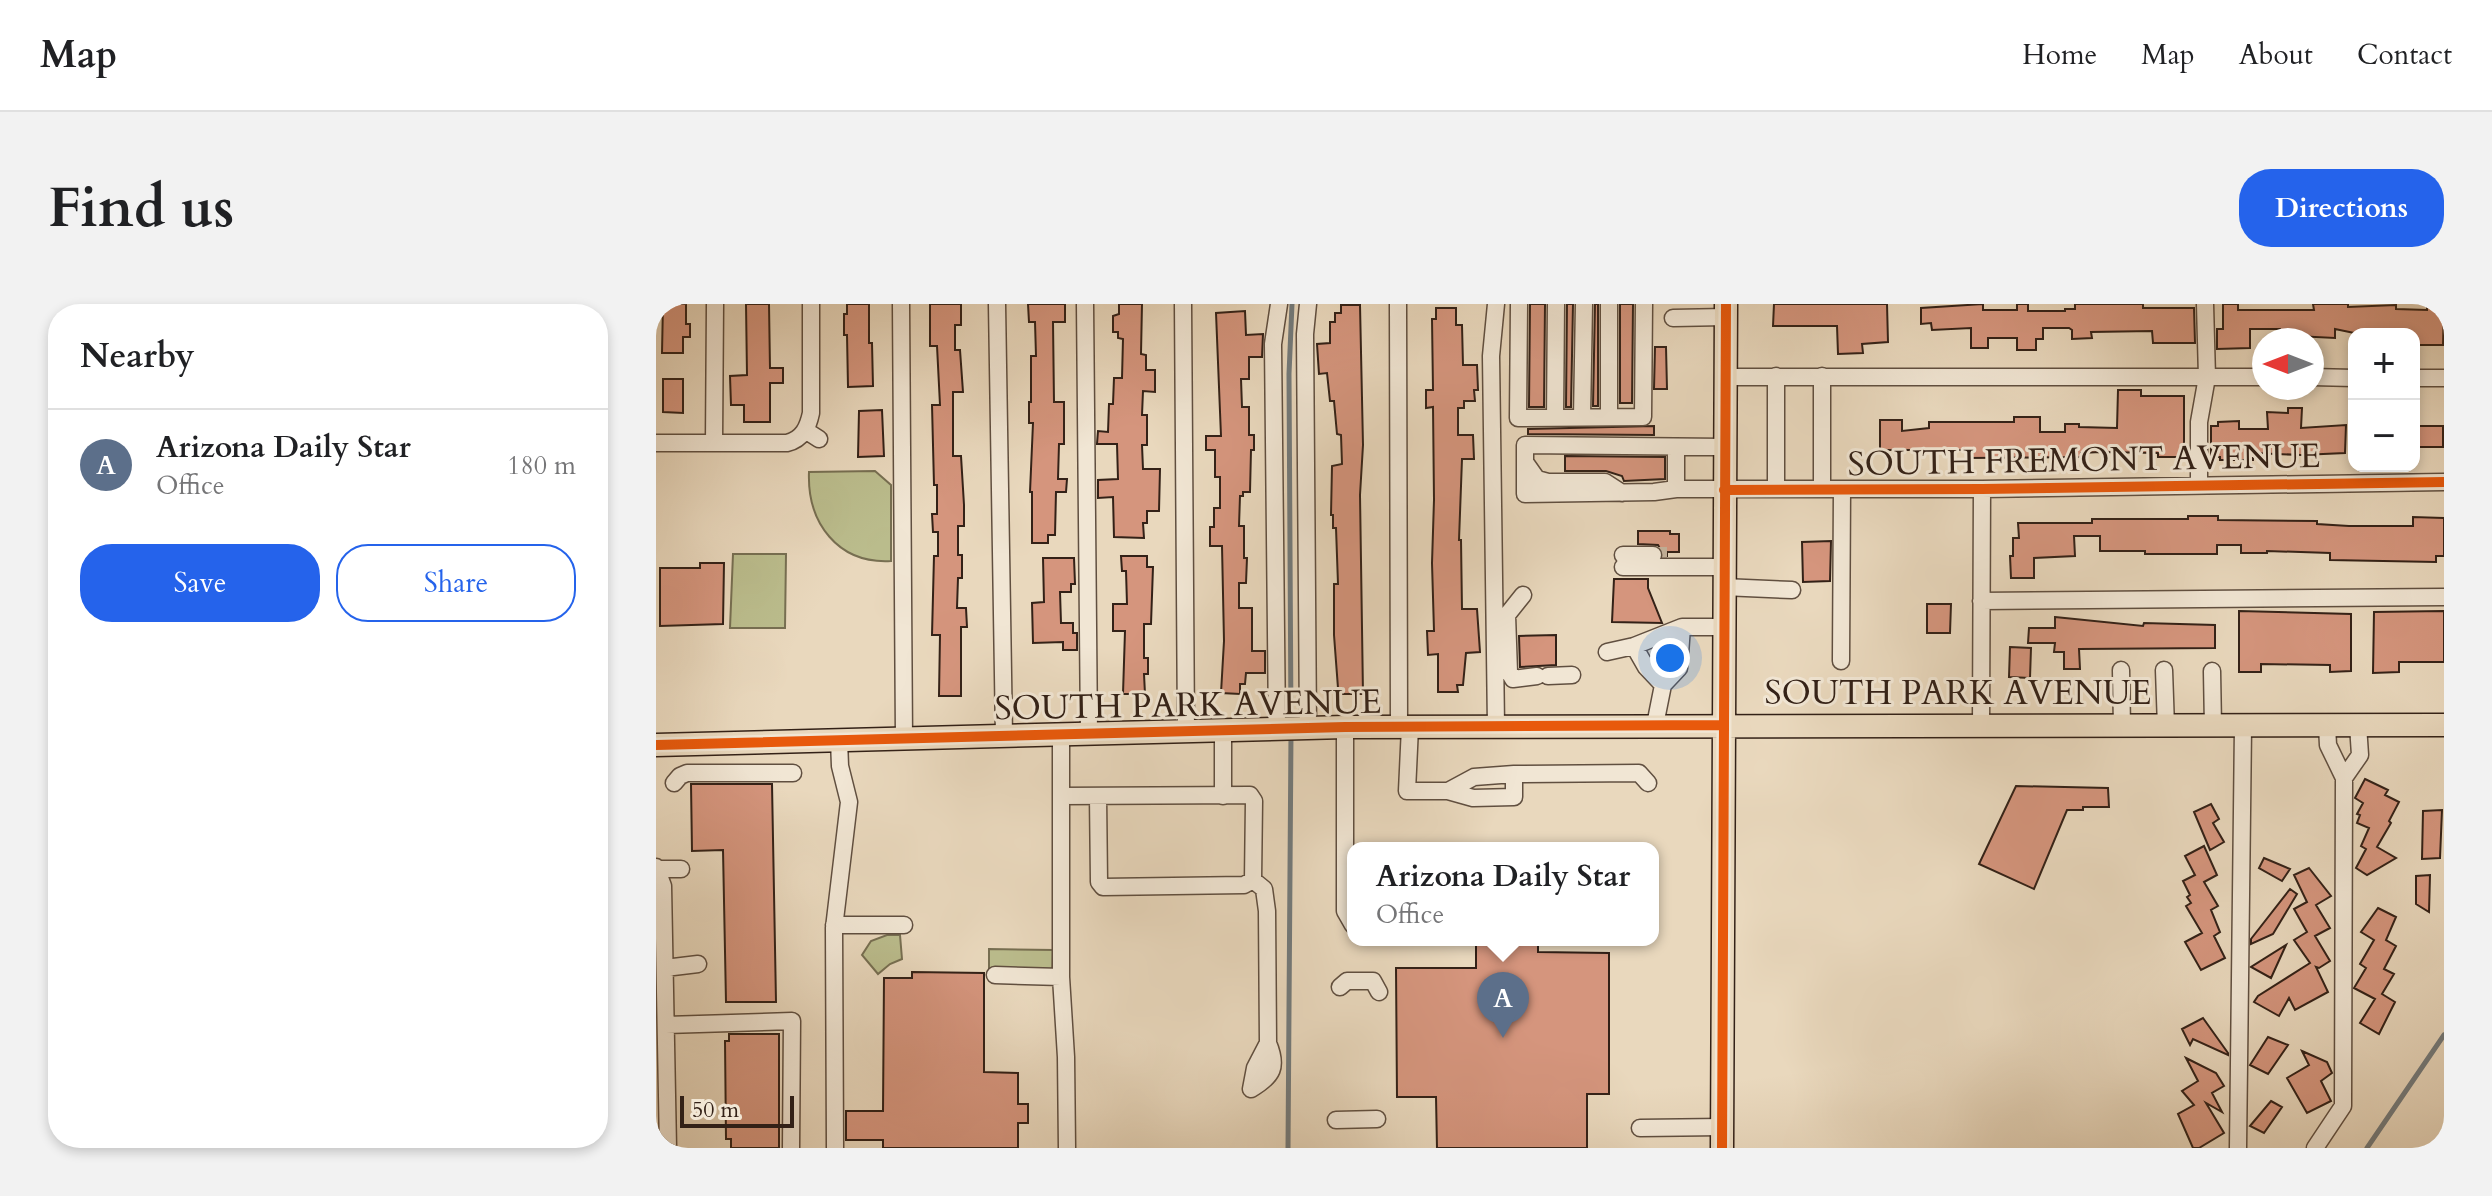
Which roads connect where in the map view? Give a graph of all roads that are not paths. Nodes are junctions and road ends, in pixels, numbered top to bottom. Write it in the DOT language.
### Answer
graph roads {
  1 [pos="715,304"];
  2 [pos="811,304"];
  3 [pos="901,304"];
  4 [pos="997,304"];
  5 [pos="1085,304"];
  6 [pos="1183,304"];
  7 [pos="1279,304"];
  8 [pos="1308,304"];
  9 [pos="1398,304"];
  10 [pos="1496,304"];
  11 [pos="1519,304"];
  12 [pos="1556,304"];
  13 [pos="1584,304"];
  14 [pos="1609,304"];
  15 [pos="1644,304"];
  16 [pos="2205,304"];
  17 [pos="1726,311"];
  18 [pos="1673,318"];
  19 [pos="1776,376"];
  20 [pos="1822,376"];
  21 [pos="1725,377"];
  22 [pos="2207,377"];
  23 [pos="2252,377"];
  24 [pos="2324,377"];
  25 [pos="2348,378"];
  26 [pos="2420,378"];
  27 [pos="2444,378"];
  28 [pos="1582,417"];
  29 [pos="1609,417"];
  30 [pos="1555,418"];
  31 [pos="714,442"];
  32 [pos="656,443"];
  33 [pos="1676,447"];
  34 [pos="1725,447"];
  35 [pos="2444,482"];
  36 [pos="2199,486"];
  37 [pos="1676,489"];
  38 [pos="1776,489"];
  39 [pos="1822,489"];
  40 [pos="1982,489"];
  41 [pos="1724,490"];
  42 [pos="1842,490"];
  43 [pos="1653,555"];
  44 [pos="1724,577"];
  45 [pos="1792,590"];
  46 [pos="1523,595"];
  47 [pos="2444,597"];
  48 [pos="1981,601"];
  49 [pos="1682,627"];
  50 [pos="1723,627"];
  51 [pos="1634,646"];
  52 [pos="1607,652"];
  53 [pos="1841,661"];
  54 [pos="2121,670"];
  55 [pos="2164,670"];
  56 [pos="2212,671"];
  57 [pos="1572,675"];
  58 [pos="1663,685"];
  59 [pos="1655,725"];
  60 [pos="1722,725"];
  61 [pos="2358,725"];
  62 [pos="2444,725"];
  63 [pos="1496,726"];
  64 [pos="2327,726"];
  65 [pos="1345,727"];
  66 [pos="1405,727"];
  67 [pos="1981,727"];
  68 [pos="2122,727"];
  69 [pos="2166,727"];
  70 [pos="2213,727"];
  71 [pos="2243,727"];
  72 [pos="1291,729"];
  73 [pos="1223,731"];
  74 [pos="1186,732"];
  75 [pos="1089,734"];
  76 [pos="1061,735"];
  77 [pos="1004,736"];
  78 [pos="904,739"];
  79 [pos="839,740"];
  80 [pos="656,745"];
  81 [pos="793,773"];
  82 [pos="1514,774"];
  83 [pos="2344,778"];
  84 [pos="674,783"];
  85 [pos="1648,783"];
  86 [pos="1448,791"];
  87 [pos="1061,796"];
  88 [pos="1098,796"];
  89 [pos="1223,796"];
  90 [pos="656,868"];
  91 [pos="681,869"];
  92 [pos="1253,880"];
  93 [pos="660,892"];
  94 [pos="1347,914"];
  95 [pos="834,925"];
  96 [pos="904,925"];
  97 [pos="698,964"];
  98 [pos="665,968"];
  99 [pos="995,975"];
  100 [pos="1061,977"];
  101 [pos="1340,987"];
  102 [pos="1379,992"];
  103 [pos="666,1025"];
  104 [pos="1268,1043"];
  105 [pos="1377,1119"];
  106 [pos="1336,1120"];
  107 [pos="1640,1128"];
  108 [pos="1722,1138"];
  109 [pos="668,1148"];
  110 [pos="791,1148"];
  111 [pos="835,1148"];
  112 [pos="1067,1148"];
  113 [pos="2238,1148"];
  114 [pos="2315,1148"];
  1 -- 31 [label="street"];
  2 -- 31 [label="street"];
  3 -- 78 [label="street"];
  4 -- 77 [label="street"];
  5 -- 75 [label="street"];
  6 -- 74 [label="street"];
  7 -- 72 [label="street"];
  8 -- 72 [label="street"];
  9 -- 66 [label="street"];
  10 -- 63 [label="street"];
  11 -- 30 [label="street"];
  12 -- 30 [label="street"];
  13 -- 28 [label="street"];
  14 -- 29 [label="street"];
  15 -- 29 [label="street"];
  16 -- 22 [label="street"];
  17 -- 18 [label="street"];
  17 -- 21 [label="main road"];
  19 -- 20 [label="street"];
  19 -- 21 [label="street"];
  19 -- 38 [label="street"];
  20 -- 22 [label="street"];
  20 -- 39 [label="street"];
  21 -- 34 [label="main road"];
  22 -- 23 [label="street"];
  22 -- 36 [label="street"];
  24 -- 25 [label="street"];
  26 -- 27 [label="street"];
  28 -- 29 [label="street"];
  28 -- 30 [label="street"];
  31 -- 32 [label="street"];
  33 -- 34 [label="street"];
  33 -- 37 [label="street"];
  33 -- 37 [label="street, SOUTH FREMONT AVENUE"];
  34 -- 41 [label="main road"];
  35 -- 36 [label="street, SOUTH FREMONT AVENUE"];
  36 -- 40 [label="street, SOUTH FREMONT AVENUE"];
  37 -- 41 [label="street, SOUTH FREMONT AVENUE"];
  38 -- 39 [label="street, SOUTH FREMONT AVENUE"];
  38 -- 41 [label="street, SOUTH FREMONT AVENUE"];
  39 -- 42 [label="street, SOUTH FREMONT AVENUE"];
  40 -- 42 [label="street, SOUTH FREMONT AVENUE"];
  40 -- 48 [label="street"];
  41 -- 44 [label="main road"];
  42 -- 53 [label="street"];
  43 -- 44 [label="street"];
  44 -- 45 [label="street"];
  44 -- 50 [label="main road"];
  46 -- 57 [label="street"];
  47 -- 48 [label="street"];
  48 -- 67 [label="street"];
  49 -- 50 [label="street"];
  49 -- 51 [label="street"];
  49 -- 58 [label="street"];
  50 -- 60 [label="main road"];
  51 -- 52 [label="street"];
  51 -- 58 [label="street"];
  54 -- 68 [label="street"];
  55 -- 69 [label="street"];
  56 -- 70 [label="street"];
  58 -- 59 [label="street"];
  59 -- 60 [label="main road, SOUTH PARK AVENUE"];
  59 -- 63 [label="main road, SOUTH PARK AVENUE"];
  60 -- 67 [label="main road, SOUTH PARK AVENUE"];
  60 -- 108 [label="main road"];
  61 -- 62 [label="main road, SOUTH PARK AVENUE"];
  61 -- 64 [label="main road, SOUTH PARK AVENUE"];
  61 -- 83 [label="street"];
  63 -- 66 [label="main road, SOUTH PARK AVENUE"];
  64 -- 71 [label="main road, SOUTH PARK AVENUE"];
  64 -- 83 [label="street"];
  65 -- 66 [label="main road, SOUTH PARK AVENUE"];
  65 -- 72 [label="main road, SOUTH PARK AVENUE"];
  65 -- 94 [label="street"];
  66 -- 86 [label="street"];
  67 -- 68 [label="main road, SOUTH PARK AVENUE"];
  68 -- 69 [label="main road, SOUTH PARK AVENUE"];
  69 -- 70 [label="main road, SOUTH PARK AVENUE"];
  70 -- 71 [label="main road, SOUTH PARK AVENUE"];
  71 -- 113 [label="street"];
  72 -- 73 [label="main road, SOUTH PARK AVENUE"];
  73 -- 74 [label="main road, SOUTH PARK AVENUE"];
  73 -- 89 [label="street"];
  74 -- 75 [label="main road, SOUTH PARK AVENUE"];
  75 -- 76 [label="main road, SOUTH PARK AVENUE"];
  76 -- 77 [label="main road, SOUTH PARK AVENUE"];
  76 -- 87 [label="street"];
  77 -- 78 [label="main road, SOUTH PARK AVENUE"];
  78 -- 79 [label="main road, SOUTH PARK AVENUE"];
  79 -- 80 [label="main road, SOUTH PARK AVENUE"];
  79 -- 95 [label="street"];
  81 -- 84 [label="street"];
  82 -- 85 [label="street"];
  82 -- 86 [label="street"];
  82 -- 86 [label="street"];
  83 -- 114 [label="street"];
  87 -- 88 [label="street"];
  87 -- 100 [label="street"];
  88 -- 89 [label="street"];
  88 -- 92 [label="street"];
  89 -- 92 [label="street"];
  90 -- 91 [label="street"];
  90 -- 93 [label="street"];
  92 -- 104 [label="street"];
  93 -- 98 [label="street"];
  95 -- 96 [label="street"];
  95 -- 111 [label="street"];
  97 -- 98 [label="street"];
  98 -- 103 [label="street"];
  99 -- 100 [label="street"];
  100 -- 112 [label="street"];
  101 -- 102 [label="street"];
  103 -- 109 [label="street"];
  103 -- 110 [label="street"];
  105 -- 106 [label="street"];
  107 -- 108 [label="street"];
}
